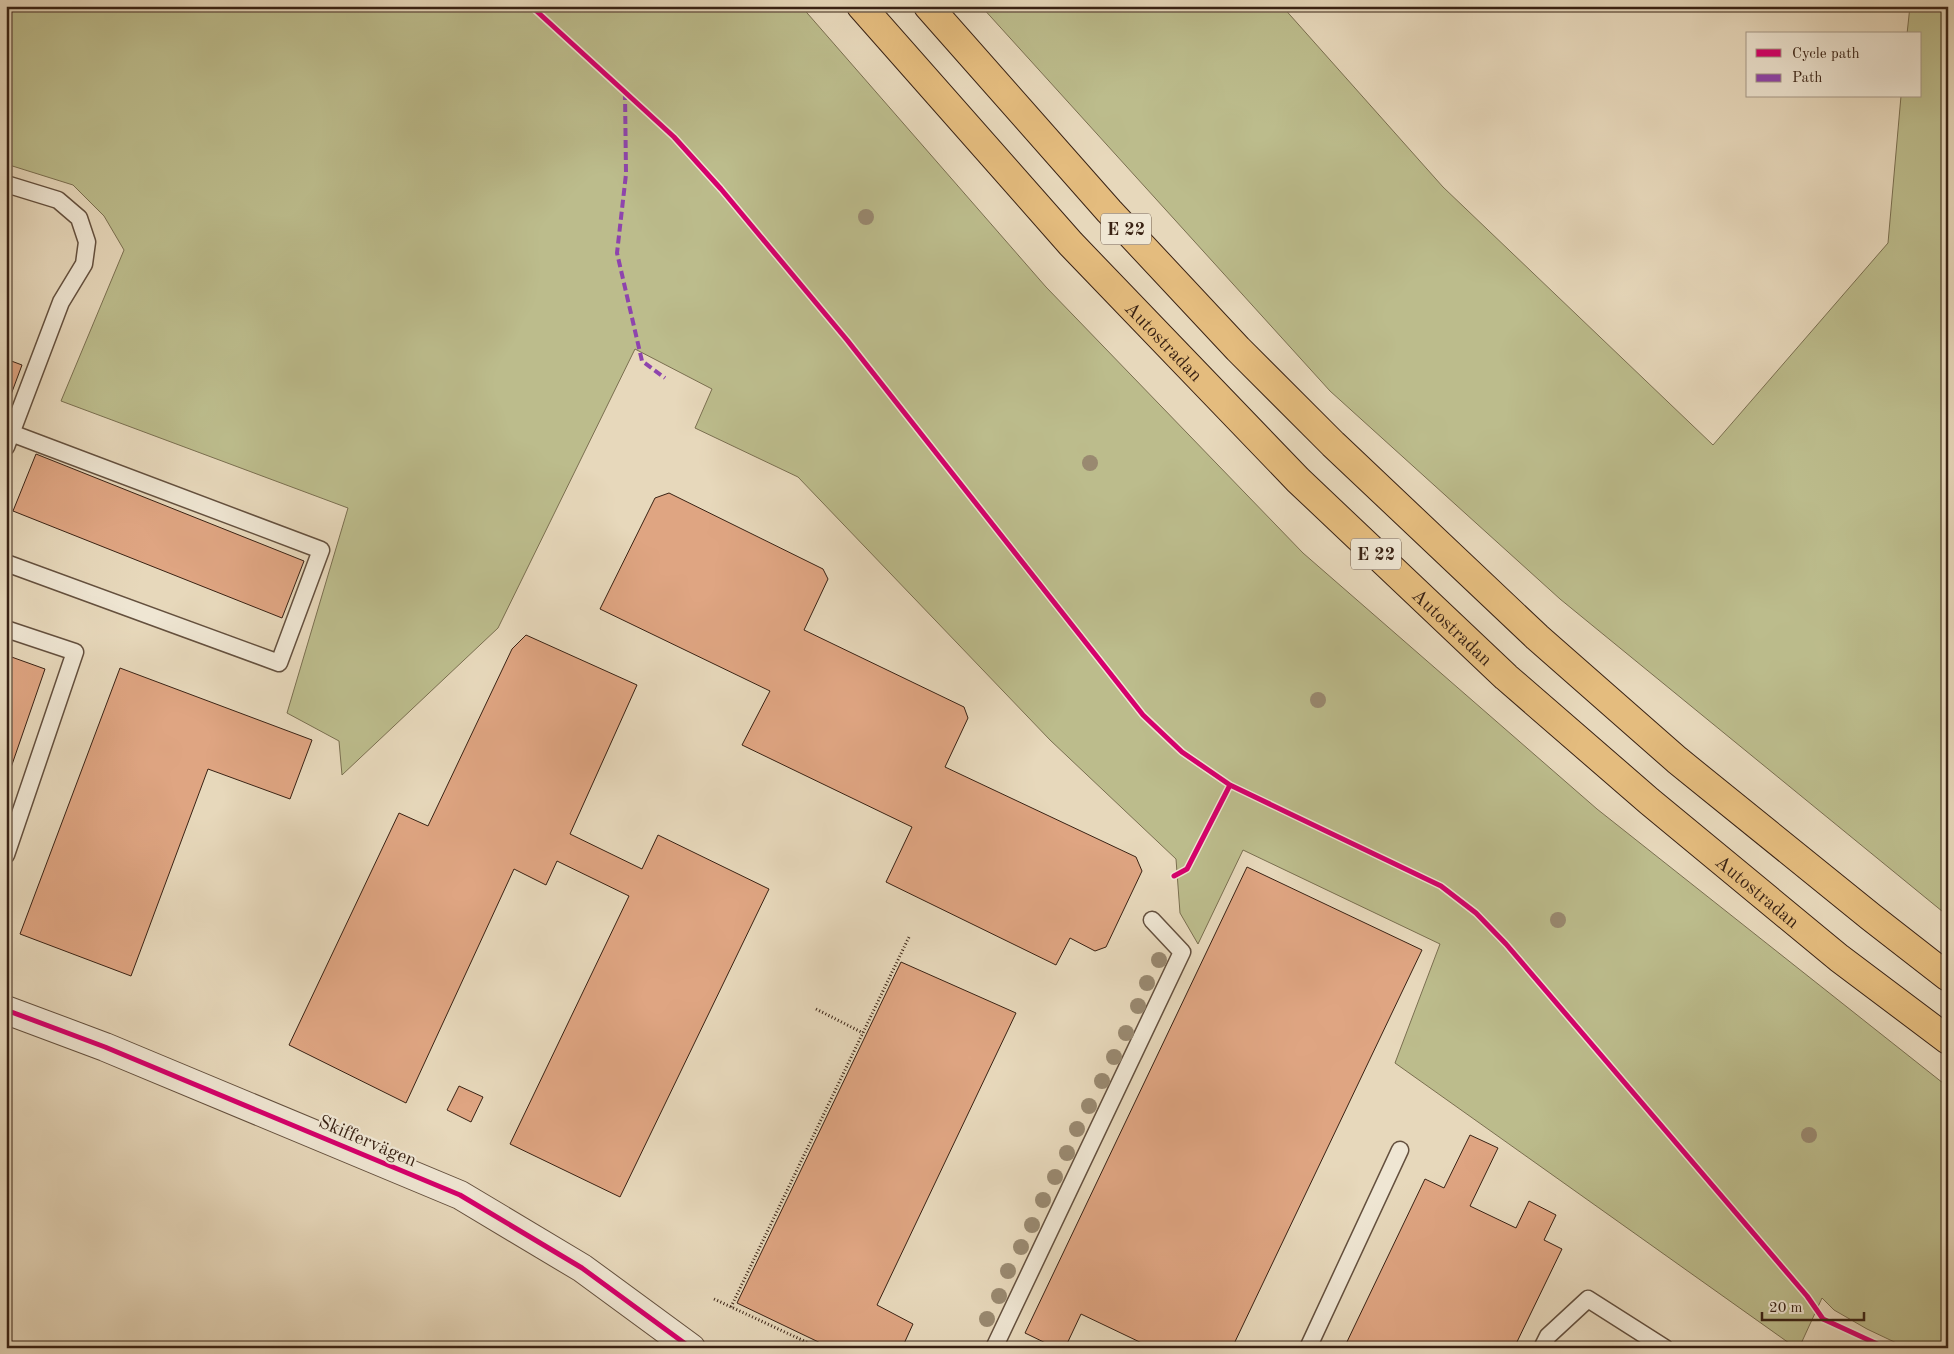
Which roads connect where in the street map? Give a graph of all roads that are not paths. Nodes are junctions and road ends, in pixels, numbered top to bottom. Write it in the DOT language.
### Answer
graph roads {
  1 [pos="861,6"];
  2 [pos="928,6"];
  3 [pos="6,184"];
  4 [pos="9,440"];
  5 [pos="6,563"];
  6 [pos="6,630"];
  7 [pos="6,855"];
  8 [pos="1152,920"];
  9 [pos="1948,977"];
  10 [pos="6,1010"];
  11 [pos="1948,1040"];
  12 [pos="1400,1150"];
  13 [pos="691,1348"];
  14 [pos="994,1348"];
  15 [pos="1308,1348"];
  16 [pos="1542,1348"];
  17 [pos="1664,1348"];
  1 -- 11 [label="highway, Autostradan / E 22"];
  2 -- 9 [label="highway, E 22"];
  3 -- 4 [label="lane"];
  4 -- 5 [label="lane"];
  6 -- 7 [label="lane"];
  8 -- 14 [label="lane"];
  10 -- 13 [label="street, Skiffervägen"];
  12 -- 15 [label="lane"];
  16 -- 17 [label="lane"];
}
